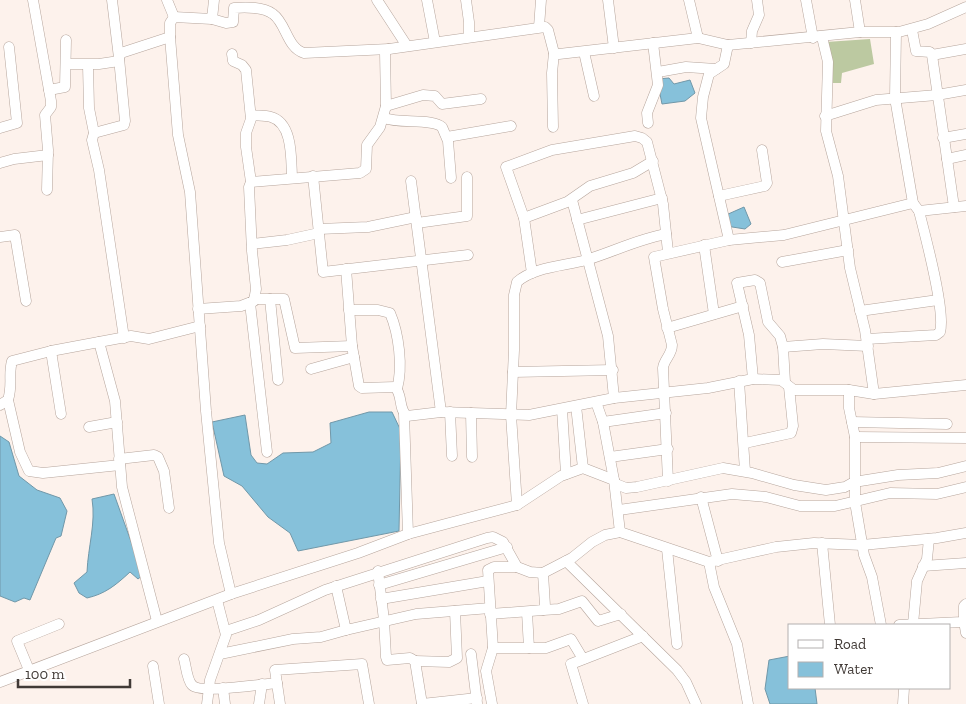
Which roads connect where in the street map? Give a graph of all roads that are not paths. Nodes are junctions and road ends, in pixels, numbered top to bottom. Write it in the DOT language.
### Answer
graph roads {
  1 [pos="33,0"];
  2 [pos="112,0"];
  3 [pos="167,0"];
  4 [pos="214,0"];
  5 [pos="378,0"];
  6 [pos="427,0"];
  7 [pos="466,0"];
  8 [pos="541,0"];
  9 [pos="608,0"];
  10 [pos="689,0"];
  11 [pos="757,0"];
  12 [pos="806,0"];
  13 [pos="855,0"];
  14 [pos="963,5"];
  15 [pos="174,18"];
  16 [pos="212,19"];
  17 [pos="539,27"];
  18 [pos="912,30"];
  19 [pos="860,32"];
  20 [pos="896,32"];
  21 [pos="170,37"];
  22 [pos="468,37"];
  23 [pos="698,38"];
  24 [pos="817,38"];
  25 [pos="66,40"];
  26 [pos="435,42"];
  27 [pos="653,43"];
  28 [pos="751,43"];
  29 [pos="728,45"];
  30 [pos="407,46"];
  31 [pos="8,47"];
  32 [pos="614,48"];
  33 [pos="389,49"];
  34 [pos="966,49"];
  35 [pos="584,52"];
  36 [pos="554,53"];
  37 [pos="232,54"];
  38 [pos="932,55"];
  39 [pos="119,59"];
  40 [pos="66,64"];
  41 [pos="88,64"];
  42 [pos="716,69"];
  43 [pos="658,72"];
  44 [pos="49,90"];
  45 [pos="966,90"];
  46 [pos="938,95"];
  47 [pos="594,96"];
  48 [pos="895,98"];
  49 [pos="481,99"];
  50 [pos="386,106"];
  51 [pos="250,115"];
  52 [pos="825,116"];
  53 [pos="384,118"];
  54 [pos="648,123"];
  55 [pos="511,126"];
  56 [pos="553,127"];
  57 [pos="0,128"];
  58 [pos="94,133"];
  59 [pos="966,134"];
  60 [pos="447,137"];
  61 [pos="943,138"];
  62 [pos="762,150"];
  63 [pos="48,155"];
  64 [pos="966,155"];
  65 [pos="947,159"];
  66 [pos="653,161"];
  67 [pos="0,163"];
  68 [pos="314,176"];
  69 [pos="467,177"];
  70 [pos="292,178"];
  71 [pos="451,178"];
  72 [pos="411,181"];
  73 [pos="251,182"];
  74 [pos="47,190"];
  75 [pos="719,196"];
  76 [pos="662,198"];
  77 [pos="572,200"];
  78 [pos="966,206"];
  79 [pos="916,207"];
  80 [pos="954,207"];
  81 [pos="524,218"];
  82 [pos="416,220"];
  83 [pos="576,220"];
  84 [pos="844,221"];
  85 [pos="319,231"];
  86 [pos="666,234"];
  87 [pos="0,238"];
  88 [pos="728,240"];
  89 [pos="252,244"];
  90 [pos="704,245"];
  91 [pos="848,250"];
  92 [pos="668,252"];
  93 [pos="468,255"];
  94 [pos="586,260"];
  95 [pos="422,261"];
  96 [pos="782,262"];
  97 [pos="346,269"];
  98 [pos="532,273"];
  99 [pos="270,299"];
  100 [pos="938,300"];
  101 [pos="26,301"];
  102 [pos="252,301"];
  103 [pos="743,306"];
  104 [pos="198,309"];
  105 [pos="349,310"];
  106 [pos="860,311"];
  107 [pos="714,314"];
  108 [pos="200,326"];
  109 [pos="667,328"];
  110 [pos="124,338"];
  111 [pos="99,342"];
  112 [pos="868,343"];
  113 [pos="352,346"];
  114 [pos="784,347"];
  115 [pos="51,351"];
  116 [pos="354,357"];
  117 [pos="311,369"];
  118 [pos="613,370"];
  119 [pos="513,372"];
  120 [pos="753,379"];
  121 [pos="278,380"];
  122 [pos="739,381"];
  123 [pos="787,385"];
  124 [pos="966,385"];
  125 [pos="397,389"];
  126 [pos="850,390"];
  127 [pos="665,392"];
  128 [pos="874,394"];
  129 [pos="614,398"];
  130 [pos="4,402"];
  131 [pos="596,402"];
  132 [pos="576,406"];
  133 [pos="562,409"];
  134 [pos="446,412"];
  135 [pos="472,413"];
  136 [pos="666,413"];
  137 [pos="61,414"];
  138 [pos="404,414"];
  139 [pos="511,415"];
  140 [pos="116,422"];
  141 [pos="603,422"];
  142 [pos="852,422"];
  143 [pos="947,424"];
  144 [pos="89,427"];
  145 [pos="855,438"];
  146 [pos="966,438"];
  147 [pos="745,443"];
  148 [pos="668,449"];
  149 [pos="267,452"];
  150 [pos="452,456"];
  151 [pos="472,457"];
  152 [pos="610,457"];
  153 [pos="120,462"];
  154 [pos="966,466"];
  155 [pos="583,468"];
  156 [pos="745,471"];
  157 [pos="566,474"];
  158 [pos="668,481"];
  159 [pos="615,484"];
  160 [pos="966,487"];
  161 [pos="854,492"];
  162 [pos="701,497"];
  163 [pos="517,505"];
  164 [pos="169,508"];
  165 [pos="618,508"];
  166 [pos="620,532"];
  167 [pos="966,533"];
  168 [pos="408,534"];
  169 [pos="929,539"];
  170 [pos="822,543"];
  171 [pos="862,545"];
  172 [pos="507,547"];
  173 [pos="667,549"];
  174 [pos="569,560"];
  175 [pos="714,562"];
  176 [pos="966,563"];
  177 [pos="923,566"];
  178 [pos="517,567"];
  179 [pos="378,571"];
  180 [pos="544,573"];
  181 [pos="488,581"];
  182 [pos="380,584"];
  183 [pos="336,586"];
  184 [pos="231,594"];
  185 [pos="381,599"];
  186 [pos="218,604"];
  187 [pos="966,604"];
  188 [pos="543,610"];
  189 [pos="455,611"];
  190 [pos="490,611"];
  191 [pos="527,612"];
  192 [pos="621,614"];
  193 [pos="384,620"];
  194 [pos="157,621"];
  195 [pos="964,621"];
  196 [pos="60,624"];
  197 [pos="830,624"];
  198 [pos="881,624"];
  199 [pos="913,624"];
  200 [pos="225,626"];
  201 [pos="346,630"];
  202 [pos="966,633"];
  203 [pos="643,636"];
  204 [pos="677,644"];
  205 [pos="493,648"];
  206 [pos="529,648"];
  207 [pos="220,654"];
  208 [pos="471,654"];
  209 [pos="184,659"];
  210 [pos="583,659"];
  211 [pos="415,661"];
  212 [pos="153,666"];
  213 [pos="29,670"];
  214 [pos="0,682"];
  215 [pos="262,684"];
  216 [pos="277,684"];
  217 [pos="223,688"];
  218 [pos="209,689"];
  219 [pos="904,689"];
  220 [pos="477,701"];
  221 [pos="159,704"];
  222 [pos="207,704"];
  223 [pos="225,704"];
  224 [pos="259,704"];
  225 [pos="280,704"];
  226 [pos="368,704"];
  227 [pos="422,704"];
  228 [pos="492,704"];
  229 [pos="583,704"];
  230 [pos="696,704"];
  231 [pos="748,704"];
  232 [pos="903,704"];
  1 -- 44 [label="street"];
  2 -- 39 [label="street"];
  3 -- 15 [label="street"];
  4 -- 16 [label="street"];
  5 -- 30 [label="street"];
  6 -- 26 [label="street"];
  7 -- 22 [label="street"];
  8 -- 17 [label="street"];
  9 -- 32 [label="street"];
  10 -- 23 [label="street"];
  11 -- 28 [label="street"];
  12 -- 24 [label="street"];
  13 -- 19 [label="street"];
  14 -- 18 [label="street"];
  15 -- 16 [label="street"];
  15 -- 21 [label="street"];
  16 -- 33 [label="street"];
  17 -- 22 [label="street"];
  17 -- 36 [label="street"];
  18 -- 20 [label="street"];
  18 -- 38 [label="street"];
  19 -- 20 [label="street"];
  19 -- 24 [label="street"];
  20 -- 48 [label="street"];
  21 -- 39 [label="street"];
  21 -- 104 [label="street"];
  22 -- 26 [label="street"];
  23 -- 27 [label="street"];
  23 -- 29 [label="street"];
  24 -- 28 [label="street"];
  24 -- 52 [label="street"];
  25 -- 40 [label="street"];
  26 -- 30 [label="street"];
  27 -- 32 [label="street"];
  27 -- 43 [label="street"];
  28 -- 29 [label="street"];
  29 -- 42 [label="street"];
  30 -- 33 [label="street"];
  31 -- 57 [label="street"];
  32 -- 35 [label="street"];
  33 -- 50 [label="street"];
  34 -- 38 [label="street"];
  35 -- 36 [label="street"];
  35 -- 47 [label="street"];
  36 -- 56 [label="street"];
  37 -- 51 [label="street"];
  38 -- 46 [label="street"];
  39 -- 41 [label="street"];
  39 -- 58 [label="street"];
  40 -- 41 [label="street"];
  40 -- 44 [label="street"];
  41 -- 58 [label="street"];
  42 -- 43 [label="street"];
  42 -- 75 [label="street"];
  43 -- 54 [label="street"];
  44 -- 63 [label="street"];
  45 -- 46 [label="street"];
  46 -- 48 [label="street"];
  46 -- 61 [label="street"];
  48 -- 52 [label="street"];
  48 -- 79 [label="street"];
  49 -- 50 [label="street"];
  50 -- 53 [label="street"];
  51 -- 70 [label="street"];
  51 -- 73 [label="street"];
  52 -- 84 [label="street"];
  53 -- 60 [label="street"];
  53 -- 68 [label="street"];
  55 -- 60 [label="street"];
  58 -- 110 [label="street"];
  59 -- 61 [label="street"];
  60 -- 71 [label="street"];
  61 -- 65 [label="street"];
  62 -- 75 [label="street"];
  63 -- 67 [label="street"];
  63 -- 74 [label="street"];
  64 -- 65 [label="street"];
  65 -- 80 [label="street"];
  66 -- 76 [label="street"];
  66 -- 77 [label="street"];
  66 -- 81 [label="street"];
  68 -- 70 [label="street"];
  68 -- 85 [label="street"];
  69 -- 82 [label="street"];
  70 -- 73 [label="street"];
  72 -- 82 [label="street"];
  73 -- 89 [label="street"];
  75 -- 88 [label="street"];
  76 -- 83 [label="street"];
  76 -- 86 [label="street"];
  77 -- 81 [label="street"];
  77 -- 83 [label="street"];
  78 -- 80 [label="street"];
  79 -- 80 [label="street"];
  79 -- 84 [label="street"];
  79 -- 100 [label="street"];
  81 -- 98 [label="street"];
  82 -- 85 [label="street"];
  82 -- 95 [label="street"];
  83 -- 94 [label="street"];
  84 -- 88 [label="street"];
  84 -- 91 [label="street"];
  85 -- 89 [label="street"];
  85 -- 97 [label="street"];
  86 -- 92 [label="street"];
  86 -- 94 [label="street"];
  87 -- 101 [label="street"];
  88 -- 90 [label="street"];
  89 -- 102 [label="street"];
  90 -- 92 [label="street"];
  90 -- 107 [label="street"];
  91 -- 96 [label="street"];
  91 -- 106 [label="street"];
  92 -- 109 [label="street"];
  93 -- 95 [label="street"];
  94 -- 98 [label="street"];
  94 -- 118 [label="street"];
  95 -- 97 [label="street"];
  95 -- 134 [label="street"];
  97 -- 105 [label="street"];
  98 -- 119 [label="street"];
  99 -- 102 [label="street"];
  99 -- 113 [label="street"];
  99 -- 121 [label="street"];
  100 -- 106 [label="street"];
  100 -- 112 [label="street"];
  102 -- 104 [label="street"];
  102 -- 149 [label="street"];
  103 -- 107 [label="street"];
  103 -- 114 [label="street"];
  103 -- 120 [label="street"];
  104 -- 108 [label="street"];
  105 -- 113 [label="street"];
  105 -- 125 [label="street"];
  106 -- 112 [label="street"];
  107 -- 109 [label="street"];
  108 -- 110 [label="street"];
  108 -- 184 [label="street"];
  109 -- 127 [label="street"];
  110 -- 111 [label="street"];
  111 -- 115 [label="street"];
  111 -- 140 [label="street"];
  112 -- 114 [label="street"];
  112 -- 128 [label="street"];
  113 -- 116 [label="street"];
  114 -- 123 [label="street"];
  115 -- 130 [label="street"];
  115 -- 137 [label="street"];
  116 -- 117 [label="street"];
  116 -- 125 [label="street"];
  118 -- 119 [label="street"];
  118 -- 129 [label="street"];
  119 -- 139 [label="street"];
  120 -- 122 [label="street"];
  120 -- 123 [label="street"];
  122 -- 127 [label="street"];
  122 -- 147 [label="street"];
  123 -- 126 [label="street"];
  123 -- 147 [label="street"];
  124 -- 128 [label="street"];
  125 -- 138 [label="street"];
  126 -- 128 [label="street"];
  126 -- 142 [label="street"];
  127 -- 129 [label="street"];
  127 -- 136 [label="street"];
  129 -- 131 [label="street"];
  130 -- 153 [label="street"];
  131 -- 132 [label="street"];
  131 -- 141 [label="street"];
  132 -- 133 [label="street"];
  132 -- 155 [label="street"];
  133 -- 139 [label="street"];
  133 -- 157 [label="street"];
  134 -- 135 [label="street"];
  134 -- 138 [label="street"];
  134 -- 150 [label="street"];
  135 -- 139 [label="street"];
  135 -- 151 [label="street"];
  136 -- 141 [label="street"];
  136 -- 148 [label="street"];
  138 -- 168 [label="street"];
  139 -- 163 [label="street"];
  140 -- 144 [label="street"];
  140 -- 153 [label="street"];
  141 -- 152 [label="street"];
  142 -- 143 [label="street"];
  142 -- 145 [label="street"];
  145 -- 146 [label="street"];
  145 -- 161 [label="street"];
  147 -- 156 [label="street"];
  148 -- 152 [label="street"];
  148 -- 158 [label="street"];
  152 -- 159 [label="street"];
  153 -- 164 [label="street"];
  153 -- 194 [label="street"];
  154 -- 161 [label="street"];
  155 -- 157 [label="street"];
  155 -- 159 [label="street"];
  156 -- 158 [label="street"];
  156 -- 161 [label="street"];
  157 -- 163 [label="street"];
  158 -- 159 [label="street"];
  159 -- 165 [label="street"];
  160 -- 161 [label="street"];
  161 -- 162 [label="street"];
  161 -- 171 [label="street"];
  162 -- 165 [label="street"];
  162 -- 175 [label="street"];
  163 -- 168 [label="street"];
  165 -- 166 [label="street"];
  166 -- 173 [label="street"];
  166 -- 174 [label="street"];
  167 -- 169 [label="street"];
  168 -- 184 [label="street"];
  169 -- 171 [label="street"];
  169 -- 177 [label="street"];
  170 -- 171 [label="street"];
  170 -- 175 [label="street"];
  170 -- 197 [label="street"];
  171 -- 198 [label="street"];
  172 -- 178 [label="street"];
  172 -- 179 [label="street"];
  172 -- 182 [label="street"];
  173 -- 175 [label="street"];
  173 -- 204 [label="street"];
  174 -- 180 [label="street"];
  174 -- 192 [label="street"];
  175 -- 231 [label="street"];
  176 -- 177 [label="street"];
  177 -- 199 [label="street"];
  178 -- 180 [label="street"];
  178 -- 181 [label="street"];
  179 -- 182 [label="street"];
  179 -- 183 [label="street"];
  180 -- 188 [label="street"];
  181 -- 185 [label="street"];
  181 -- 190 [label="street"];
  182 -- 185 [label="street"];
  183 -- 200 [label="street"];
  183 -- 201 [label="street"];
  184 -- 186 [label="street"];
  185 -- 193 [label="street"];
  186 -- 194 [label="street"];
  186 -- 200 [label="street"];
  187 -- 195 [label="street"];
  188 -- 191 [label="street"];
  188 -- 192 [label="street"];
  189 -- 190 [label="street"];
  189 -- 193 [label="street"];
  189 -- 211 [label="street"];
  190 -- 191 [label="street"];
  190 -- 205 [label="street"];
  191 -- 206 [label="street"];
  192 -- 203 [label="street"];
  193 -- 201 [label="street"];
  193 -- 211 [label="street"];
  194 -- 213 [label="street"];
  195 -- 199 [label="street"];
  195 -- 202 [label="street"];
  196 -- 213 [label="street"];
  200 -- 207 [label="street"];
  201 -- 207 [label="street"];
  203 -- 210 [label="street"];
  203 -- 230 [label="street"];
  205 -- 206 [label="street"];
  205 -- 228 [label="street"];
  206 -- 210 [label="street"];
  207 -- 218 [label="street"];
  208 -- 220 [label="street"];
  209 -- 218 [label="street"];
  210 -- 229 [label="street"];
  211 -- 227 [label="street"];
  212 -- 221 [label="street"];
  213 -- 214 [label="street"];
  215 -- 216 [label="street"];
  215 -- 217 [label="street"];
  215 -- 224 [label="street"];
  216 -- 225 [label="street"];
  216 -- 226 [label="street"];
  217 -- 218 [label="street"];
  217 -- 223 [label="street"];
  218 -- 222 [label="street"];
  219 -- 232 [label="street"];
  220 -- 227 [label="street"];
}
